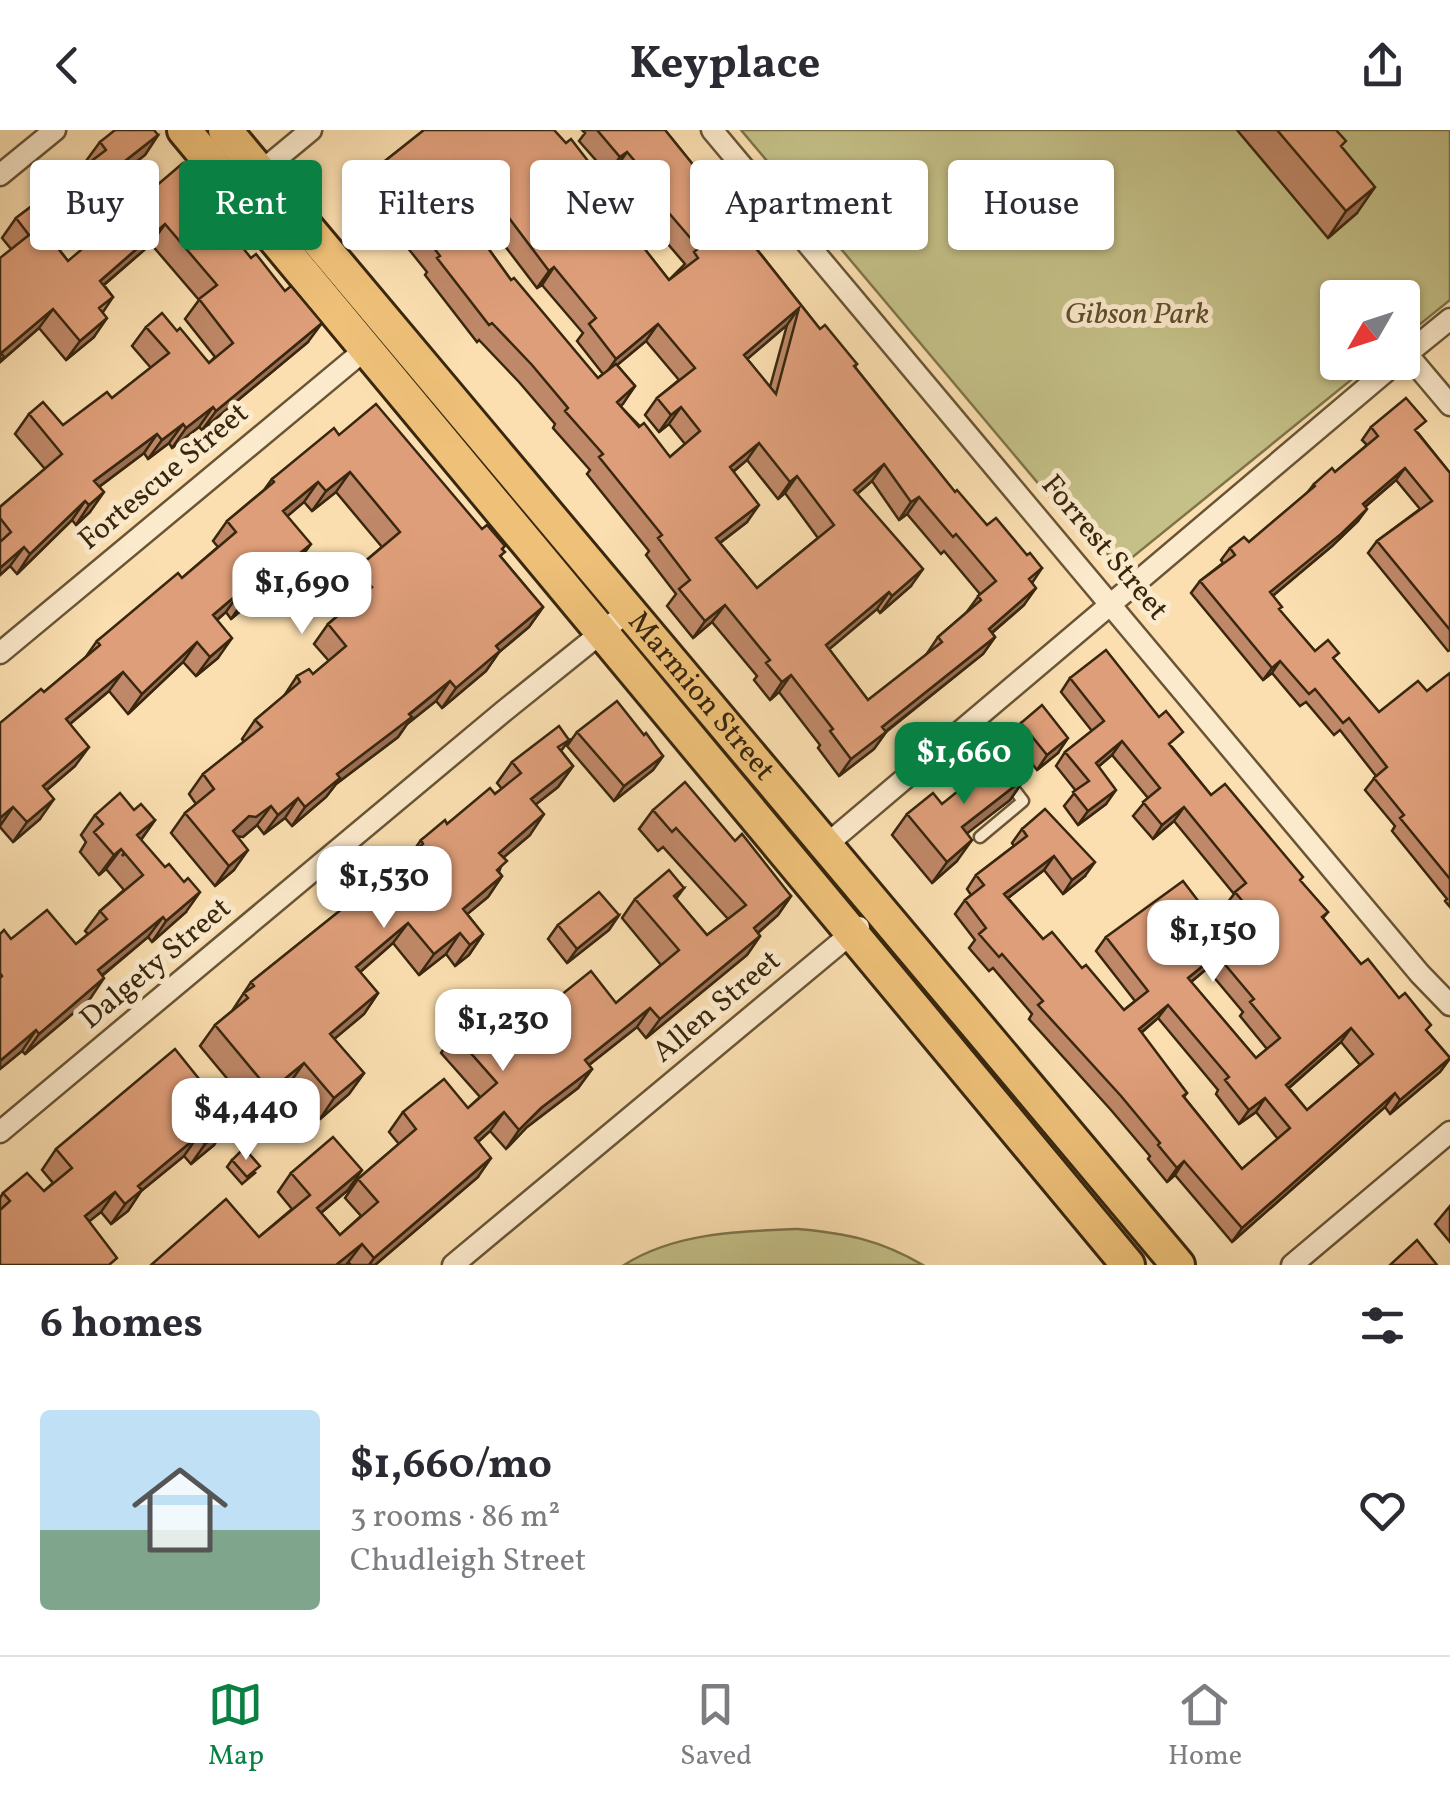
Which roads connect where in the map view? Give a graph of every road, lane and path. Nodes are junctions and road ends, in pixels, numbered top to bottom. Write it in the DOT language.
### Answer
graph roads {
  1 [pos="55,130"];
  2 [pos="184,130"];
  3 [pos="225,130"];
  4 [pos="310,130"];
  5 [pos="712,130"];
  6 [pos="221,160"];
  7 [pos="238,160"];
  8 [pos="274,160"];
  9 [pos="0,175"];
  10 [pos="297,250"];
  11 [pos="305,250"];
  12 [pos="1450,319"];
  13 [pos="1420,343"];
  14 [pos="367,348"];
  15 [pos="1420,376"];
  16 [pos="1376,380"];
  17 [pos="1450,405"];
  18 [pos="1111,604"];
  19 [pos="615,622"];
  20 [pos="0,653"];
  21 [pos="964,729"];
  22 [pos="980,837"];
  23 [pos="825,846"];
  24 [pos="880,910"];
  25 [pos="852,934"];
  26 [pos="1450,1004"];
  27 [pos="0,1132"];
  28 [pos="1450,1132"];
  29 [pos="454,1265"];
  30 [pos="1128,1265"];
  31 [pos="1178,1265"];
  32 [pos="1292,1265"];
  1 -- 9 [label="street"];
  2 -- 6 [label="main road, Marmion Street"];
  3 -- 7 [label="main road, Marmion Street"];
  4 -- 8 [label="street"];
  5 -- 18 [label="street, Forrest Street"];
  10 -- 14 [label="main road, Marmion Street"];
  11 -- 19 [label="main road, Marmion Street"];
  12 -- 13 [label="street"];
  14 -- 19 [label="main road, Marmion Street"];
  14 -- 20 [label="street, Fortescue Street"];
  15 -- 17 [label="street"];
  16 -- 18 [label="street"];
  18 -- 21 [label="street"];
  18 -- 26 [label="street, Forrest Street"];
  19 -- 23 [label="main road, Marmion Street"];
  19 -- 25 [label="main road, Marmion Street"];
  19 -- 27 [label="street, Dalgety Street"];
  21 -- 22 [label="lane"];
  21 -- 23 [label="street"];
  23 -- 24 [label="main road, Marmion Street"];
  24 -- 25 [label="street, Allen Street"];
  24 -- 31 [label="main road, Marmion Street"];
  25 -- 29 [label="street, Allen Street"];
  25 -- 30 [label="main road, Marmion Street"];
  28 -- 32 [label="street"];
}
